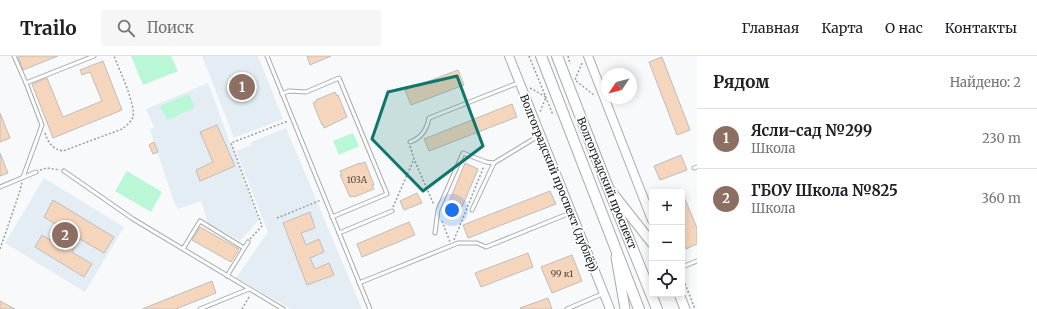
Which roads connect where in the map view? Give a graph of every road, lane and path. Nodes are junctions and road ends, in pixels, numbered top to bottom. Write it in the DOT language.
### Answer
graph roads {
  1 [pos="14,56"];
  2 [pos="94,56"];
  3 [pos="114,56"];
  4 [pos="268,56"];
  5 [pos="509,56"];
  6 [pos="529,56"];
  7 [pos="541,56"];
  8 [pos="557,56"];
  9 [pos="586,57"];
  10 [pos="26,83"];
  11 [pos="520,83"];
  12 [pos="529,88"];
  13 [pos="282,94"];
  14 [pos="546,97"];
  15 [pos="600,99"];
  16 [pos="539,113"];
  17 [pos="553,115"];
  18 [pos="292,119"];
  19 [pos="42,125"];
  20 [pos="540,135"];
  21 [pos="410,142"];
  22 [pos="414,159"];
  23 [pos="486,162"];
  24 [pos="494,163"];
  25 [pos="64,171"];
  26 [pos="36,172"];
  27 [pos="23,178"];
  28 [pos="607,185"];
  29 [pos="0,187"];
  30 [pos="324,198"];
  31 [pos="438,210"];
  32 [pos="472,210"];
  33 [pos="392,211"];
  34 [pos="571,212"];
  35 [pos="649,213"];
  36 [pos="332,217"];
  37 [pos="277,218"];
  38 [pos="339,233"];
  39 [pos="434,233"];
  40 [pos="612,238"];
  41 [pos="649,239"];
  42 [pos="248,242"];
  43 [pos="451,245"];
  44 [pos="244,248"];
  45 [pos="0,249"];
  46 [pos="183,249"];
  47 [pos="697,261"];
  48 [pos="685,266"];
  49 [pos="227,276"];
  50 [pos="359,283"];
  51 [pos="685,284"];
  52 [pos="251,290"];
  53 [pos="604,293"];
  54 [pos="680,297"];
  55 [pos="200,309"];
  56 [pos="242,309"];
  57 [pos="283,309"];
  58 [pos="370,309"];
  59 [pos="567,309"];
  60 [pos="610,309"];
  61 [pos="625,309"];
  62 [pos="640,309"];
  63 [pos="658,309"];
  64 [pos="685,309"];
  65 [pos="694,309"];
  1 -- 10 [label="lane"];
  2 -- 10 [label="lane"];
  3 -- 19 [label="path"];
  4 -- 13 [label="lane"];
  5 -- 11 [label="street, Волгоградский проспект (дублёр)"];
  6 -- 14 [label="path"];
  7 -- 40 [label="main road, Волгоградский проспект"];
  8 -- 28 [label="main road, Волгоградский проспект"];
  9 -- 15 [label="path"];
  9 -- 35 [label="street"];
  10 -- 19 [label="lane"];
  11 -- 20 [label="street, Волгоградский проспект (дублёр)"];
  11 -- 21 [label="lane"];
  12 -- 14 [label="path"];
  13 -- 18 [label="lane"];
  13 -- 36 [label="lane"];
  14 -- 16 [label="path"];
  14 -- 17 [label="path"];
  18 -- 30 [label="lane"];
  18 -- 42 [label="path"];
  19 -- 27 [label="lane"];
  20 -- 24 [label="lane"];
  20 -- 34 [label="street, Волгоградский проспект (дублёр)"];
  21 -- 22 [label="path"];
  22 -- 31 [label="path"];
  22 -- 33 [label="path"];
  23 -- 24 [label="lane"];
  23 -- 31 [label="lane"];
  23 -- 43 [label="path"];
  24 -- 32 [label="lane"];
  25 -- 26 [label="path"];
  25 -- 46 [label="lane"];
  26 -- 27 [label="lane"];
  27 -- 29 [label="lane"];
  27 -- 45 [label="path"];
  28 -- 41 [label="main road"];
  28 -- 63 [label="main road, Волгоградский проспект"];
  30 -- 36 [label="lane"];
  30 -- 37 [label="path"];
  31 -- 39 [label="lane"];
  31 -- 43 [label="path"];
  33 -- 38 [label="lane"];
  34 -- 43 [label="lane"];
  34 -- 53 [label="street, Волгоградский проспект (дублёр)"];
  36 -- 38 [label="lane"];
  38 -- 50 [label="lane"];
  40 -- 61 [label="main road"];
  40 -- 62 [label="main road, Волгоградский проспект"];
  42 -- 44 [label="lane"];
  43 -- 50 [label="lane"];
  44 -- 46 [label="lane"];
  44 -- 49 [label="lane"];
  46 -- 49 [label="lane"];
  47 -- 48 [label="lane"];
  49 -- 52 [label="lane"];
  50 -- 58 [label="lane"];
  51 -- 65 [label="path"];
  52 -- 55 [label="lane"];
  52 -- 56 [label="path"];
  52 -- 57 [label="lane"];
  53 -- 59 [label="lane"];
  53 -- 60 [label="street, Волгоградский проспект (дублёр)"];
  54 -- 64 [label="main road"];
}
